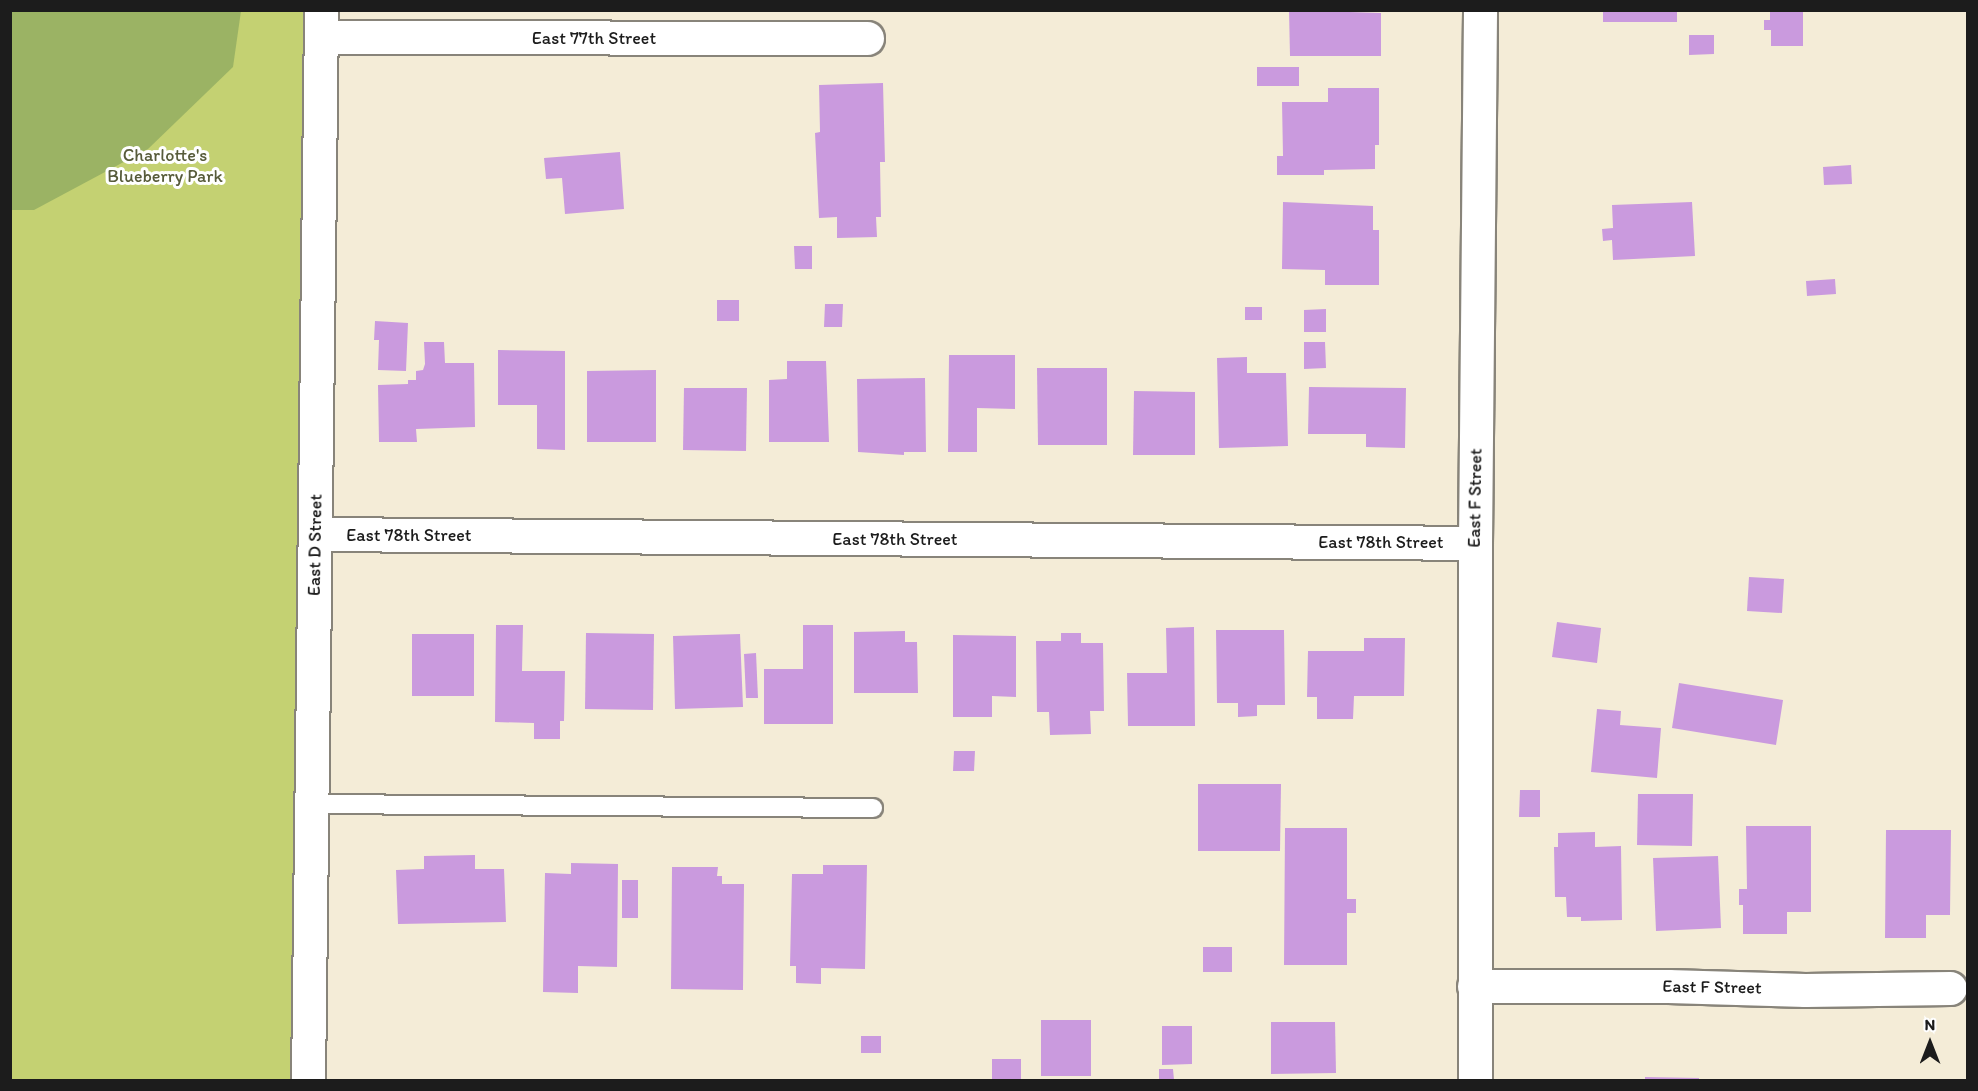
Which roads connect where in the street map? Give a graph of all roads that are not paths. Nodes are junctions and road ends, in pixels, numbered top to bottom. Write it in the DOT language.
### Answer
graph roads {
  1 [pos="1480,10"];
  2 [pos="321,24"];
  3 [pos="867,38"];
  4 [pos="315,534"];
  5 [pos="1475,543"];
  6 [pos="312,804"];
  7 [pos="873,808"];
  8 [pos="1474,986"];
  9 [pos="1950,988"];
  10 [pos="308,1080"];
  11 [pos="1475,1080"];
  1 -- 5 [label="street, East F Street"];
  2 -- 3 [label="street, East 77th Street"];
  2 -- 4 [label="street, East D Street"];
  4 -- 5 [label="street, East 78th Street"];
  4 -- 6 [label="street, East D Street"];
  5 -- 8 [label="street, East F Street"];
  6 -- 7 [label="lane"];
  6 -- 10 [label="street, East D Street"];
  8 -- 9 [label="street, East F Street"];
  8 -- 11 [label="street, East F Street"];
}
